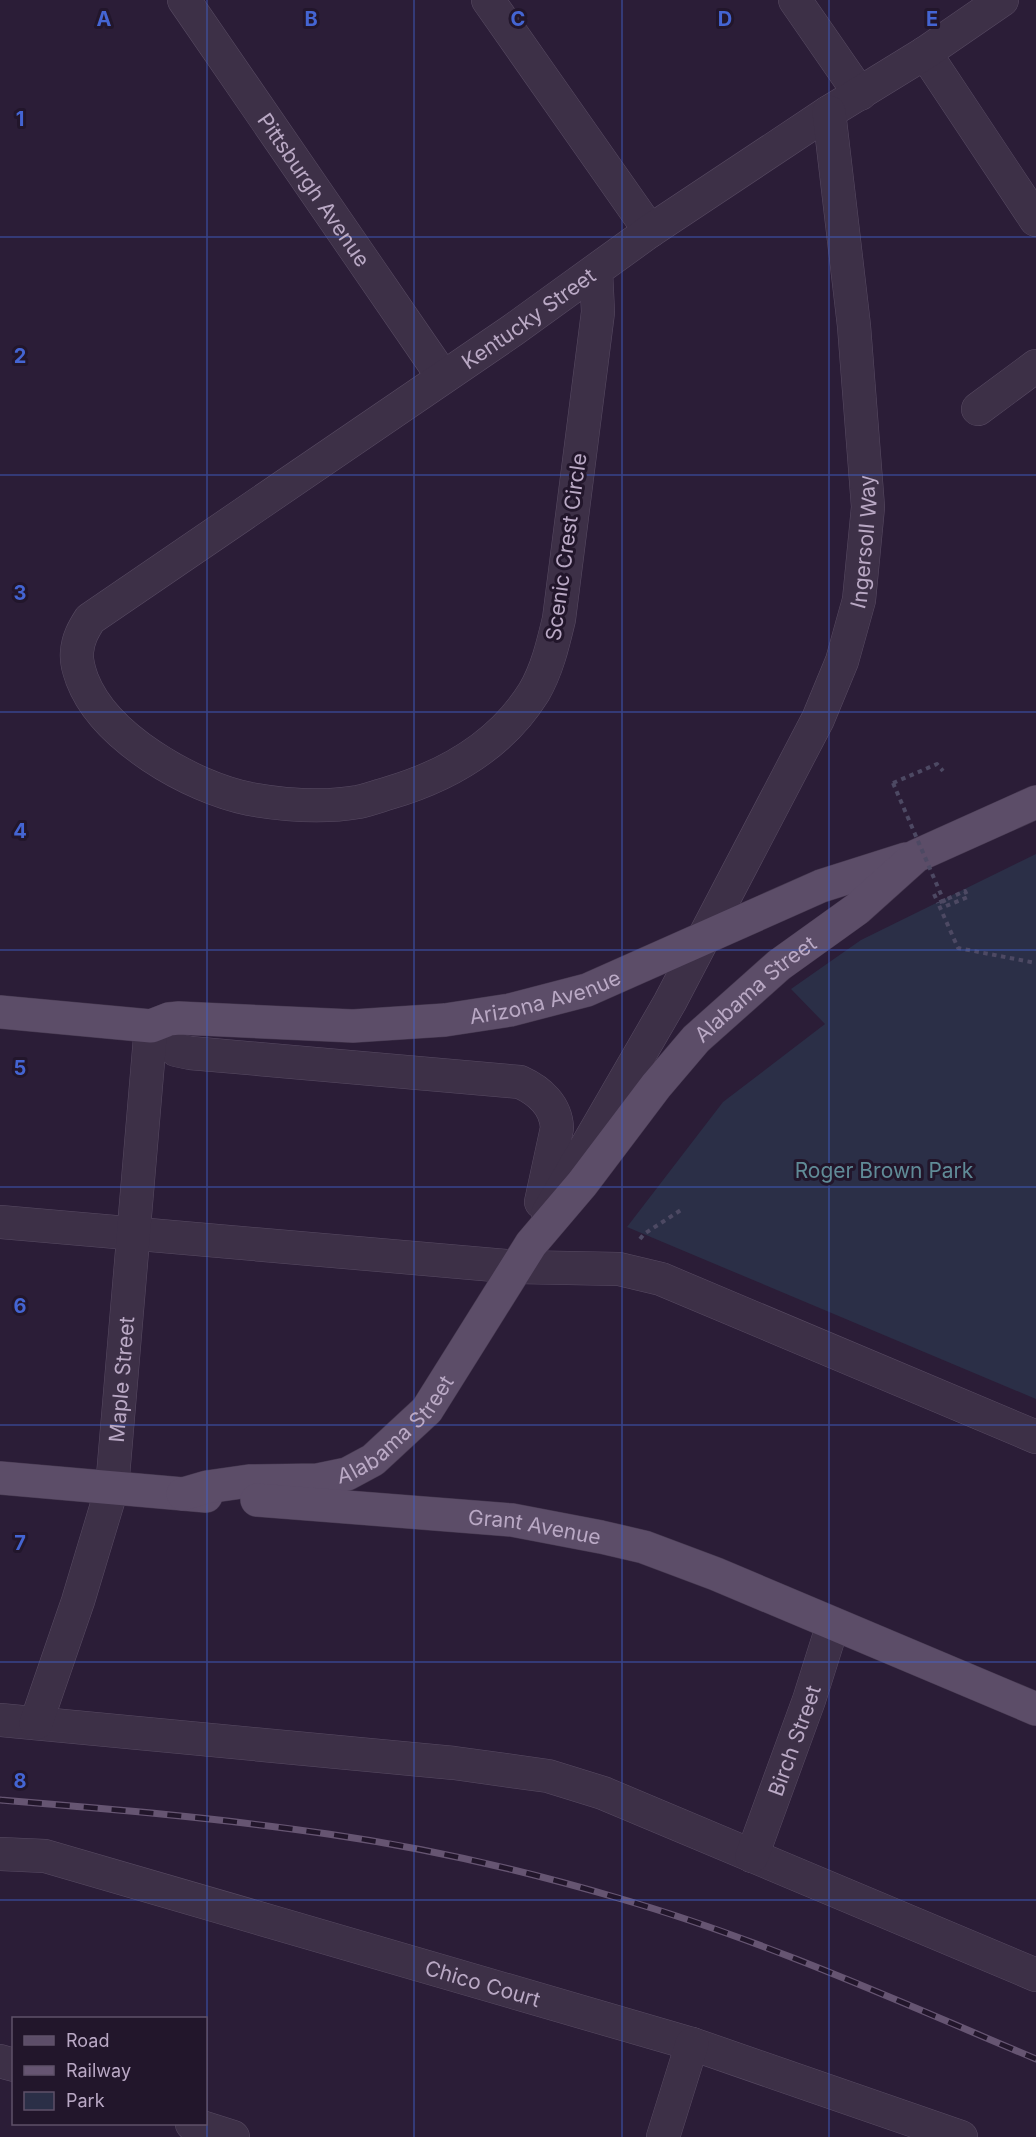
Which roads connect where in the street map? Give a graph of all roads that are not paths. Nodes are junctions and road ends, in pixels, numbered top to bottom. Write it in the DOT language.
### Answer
graph roads {
  1 [pos="184,0"];
  2 [pos="488,0"];
  3 [pos="795,0"];
  4 [pos="1002,0"];
  5 [pos="925,53"];
  6 [pos="860,94"];
  7 [pos="829,112"];
  8 [pos="1036,219"];
  9 [pos="650,231"];
  10 [pos="596,271"];
  11 [pos="1036,366"];
  12 [pos="442,377"];
  13 [pos="978,410"];
  14 [pos="76,654"];
  15 [pos="1036,802"];
  16 [pos="916,856"];
  17 [pos="704,938"];
  18 [pos="0,1012"];
  19 [pos="151,1026"];
  20 [pos="0,1222"];
  21 [pos="132,1234"];
  22 [pos="524,1256"];
  23 [pos="1036,1437"];
  24 [pos="0,1478"];
  25 [pos="112,1488"];
  26 [pos="183,1494"];
  27 [pos="833,1624"];
  28 [pos="1036,1709"];
  29 [pos="0,1720"];
  30 [pos="36,1723"];
  31 [pos="0,1854"];
  32 [pos="752,1856"];
  33 [pos="1036,1975"];
  34 [pos="692,2044"];
  35 [pos="195,2125"];
  36 [pos="233,2137"];
  37 [pos="663,2137"];
  38 [pos="961,2137"];
  1 -- 12 [label="street, Pittsburgh Avenue"];
  2 -- 9 [label="street"];
  3 -- 6 [label="street"];
  4 -- 5 [label="street, Kentucky Street"];
  5 -- 6 [label="street, Kentucky Street"];
  5 -- 8 [label="street"];
  6 -- 7 [label="street, Kentucky Street"];
  7 -- 9 [label="street, Kentucky Street"];
  7 -- 17 [label="street, Ingersoll Way"];
  9 -- 10 [label="street, Kentucky Street"];
  10 -- 12 [label="street, Kentucky Street"];
  10 -- 14 [label="street, Scenic Crest Circle"];
  11 -- 13 [label="street"];
  12 -- 14 [label="street, Kentucky Street"];
  15 -- 16 [label="main road, Alabama Street"];
  16 -- 17 [label="main road, Arizona Avenue"];
  16 -- 22 [label="main road, Alabama Street"];
  17 -- 19 [label="main road, Arizona Avenue"];
  17 -- 22 [label="street, Alabama Street"];
  18 -- 19 [label="main road, Arizona Avenue"];
  19 -- 21 [label="street, Maple Street"];
  19 -- 22 [label="street"];
  20 -- 21 [label="street"];
  21 -- 22 [label="street"];
  21 -- 25 [label="street, Maple Street"];
  22 -- 23 [label="street"];
  22 -- 26 [label="main road, Alabama Street"];
  24 -- 25 [label="main road, Grant Avenue"];
  25 -- 26 [label="main road, Grant Avenue"];
  25 -- 30 [label="street, Maple Street"];
  26 -- 27 [label="main road, Grant Avenue"];
  27 -- 28 [label="main road, Grant Avenue"];
  27 -- 32 [label="street, Birch Street"];
  29 -- 30 [label="street"];
  30 -- 32 [label="street"];
  31 -- 34 [label="street, Chico Court"];
  32 -- 33 [label="street"];
  34 -- 37 [label="street"];
  34 -- 38 [label="street, Chico Court"];
  35 -- 36 [label="street"];
}
